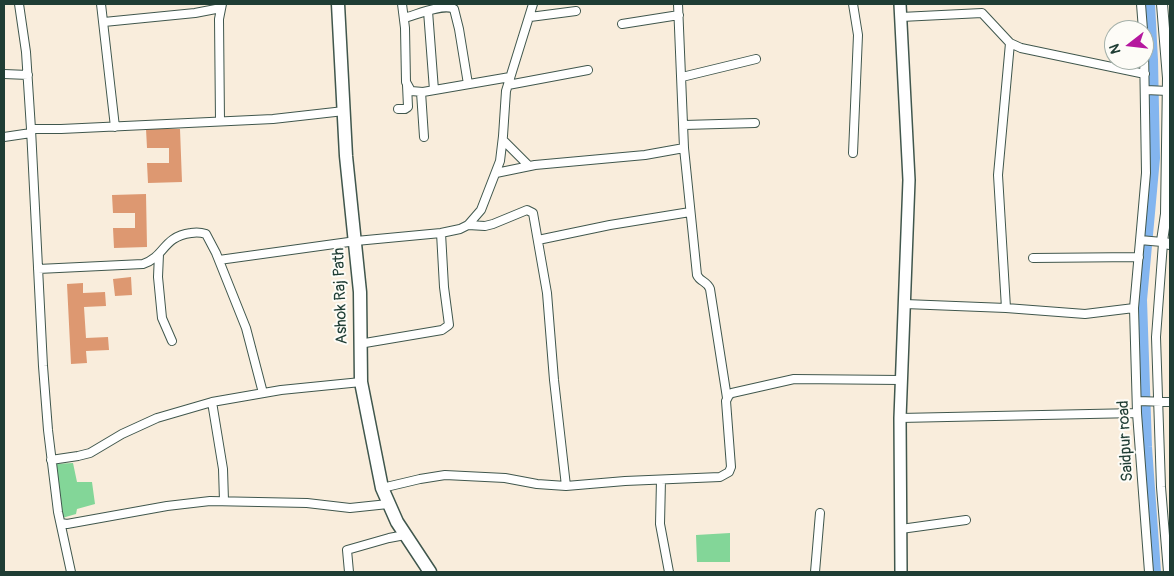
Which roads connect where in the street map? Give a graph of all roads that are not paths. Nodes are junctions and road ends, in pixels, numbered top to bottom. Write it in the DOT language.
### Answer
graph roads {
  1 [pos="19,4"];
  2 [pos="102,4"];
  3 [pos="338,4"];
  4 [pos="402,4"];
  5 [pos="533,4"];
  6 [pos="678,4"];
  7 [pos="853,4"];
  8 [pos="900,4"];
  9 [pos="1142,4"];
  10 [pos="1162,4"];
  11 [pos="222,6"];
  12 [pos="428,11"];
  13 [pos="576,11"];
  14 [pos="679,15"];
  15 [pos="530,17"];
  16 [pos="901,17"];
  17 [pos="404,18"];
  18 [pos="1143,20"];
  19 [pos="104,22"];
  20 [pos="622,24"];
  21 [pos="1010,42"];
  22 [pos="756,59"];
  23 [pos="588,70"];
  24 [pos="1145,70"];
  25 [pos="4,74"];
  26 [pos="1145,74"];
  27 [pos="28,75"];
  28 [pos="510,77"];
  29 [pos="682,77"];
  30 [pos="468,84"];
  31 [pos="407,85"];
  32 [pos="508,85"];
  33 [pos="434,90"];
  34 [pos="1149,90"];
  35 [pos="1167,91"];
  36 [pos="421,92"];
  37 [pos="398,109"];
  38 [pos="344,111"];
  39 [pos="220,121"];
  40 [pos="755,123"];
  41 [pos="684,125"];
  42 [pos="115,127"];
  43 [pos="31,131"];
  44 [pos="4,137"];
  45 [pos="424,138"];
  46 [pos="503,140"];
  47 [pos="684,148"];
  48 [pos="853,152"];
  49 [pos="529,166"];
  50 [pos="496,173"];
  51 [pos="690,212"];
  52 [pos="468,225"];
  53 [pos="441,233"];
  54 [pos="538,240"];
  55 [pos="1144,240"];
  56 [pos="356,241"];
  57 [pos="1163,243"];
  58 [pos="159,254"];
  59 [pos="1139,257"];
  60 [pos="1033,258"];
  61 [pos="219,260"];
  62 [pos="38,269"];
  63 [pos="904,304"];
  64 [pos="1006,308"];
  65 [pos="1134,308"];
  66 [pos="172,341"];
  67 [pos="360,344"];
  68 [pos="901,380"];
  69 [pos="361,382"];
  70 [pos="263,392"];
  71 [pos="727,398"];
  72 [pos="212,402"];
  73 [pos="1139,402"];
  74 [pos="1170,402"];
  75 [pos="1157,403"];
  76 [pos="1137,413"];
  77 [pos="900,418"];
  78 [pos="51,460"];
  79 [pos="661,480"];
  80 [pos="566,486"];
  81 [pos="382,488"];
  82 [pos="224,500"];
  83 [pos="388,504"];
  84 [pos="820,513"];
  85 [pos="966,520"];
  86 [pos="61,523"];
  87 [pos="901,529"];
  88 [pos="405,535"];
  89 [pos="71,572"];
  90 [pos="349,572"];
  91 [pos="430,572"];
  92 [pos="669,572"];
  93 [pos="815,572"];
  94 [pos="901,572"];
  95 [pos="1149,572"];
  96 [pos="1168,572"];
  1 -- 27 [label="street"];
  2 -- 19 [label="street"];
  3 -- 38 [label="main road, Ashok Raj Path"];
  4 -- 17 [label="street"];
  5 -- 15 [label="street"];
  6 -- 14 [label="street"];
  7 -- 48 [label="street"];
  8 -- 16 [label="main road"];
  9 -- 18 [label="street"];
  10 -- 35 [label="street"];
  11 -- 19 [label="street"];
  11 -- 39 [label="street"];
  12 -- 17 [label="street"];
  12 -- 30 [label="street"];
  12 -- 33 [label="street"];
  13 -- 15 [label="street"];
  14 -- 20 [label="street"];
  14 -- 29 [label="street"];
  15 -- 28 [label="street"];
  16 -- 21 [label="street"];
  16 -- 63 [label="main road"];
  17 -- 31 [label="street"];
  19 -- 42 [label="street"];
  21 -- 26 [label="street"];
  21 -- 64 [label="street"];
  22 -- 29 [label="street"];
  23 -- 32 [label="street"];
  24 -- 26 [label="street, Saidpur road"];
  25 -- 27 [label="street"];
  26 -- 34 [label="street, Saidpur road"];
  27 -- 43 [label="street"];
  28 -- 30 [label="street"];
  28 -- 32 [label="street"];
  29 -- 41 [label="street"];
  30 -- 33 [label="street"];
  31 -- 36 [label="street"];
  31 -- 37 [label="street"];
  32 -- 46 [label="street"];
  33 -- 36 [label="street"];
  34 -- 35 [label="street"];
  34 -- 55 [label="street, Saidpur road"];
  35 -- 57 [label="street"];
  36 -- 45 [label="street"];
  38 -- 39 [label="street"];
  38 -- 56 [label="main road, Ashok Raj Path"];
  39 -- 42 [label="street"];
  40 -- 41 [label="street"];
  41 -- 47 [label="street"];
  42 -- 43 [label="street"];
  43 -- 44 [label="street"];
  43 -- 62 [label="street"];
  46 -- 49 [label="street"];
  46 -- 50 [label="street"];
  47 -- 49 [label="street"];
  47 -- 51 [label="street"];
  49 -- 50 [label="street"];
  50 -- 52 [label="street"];
  51 -- 54 [label="street"];
  51 -- 71 [label="street"];
  52 -- 53 [label="street"];
  52 -- 54 [label="street"];
  53 -- 56 [label="street"];
  53 -- 67 [label="street"];
  54 -- 80 [label="street"];
  55 -- 57 [label="street"];
  55 -- 59 [label="street, Saidpur road"];
  56 -- 61 [label="street"];
  56 -- 67 [label="main road, Ashok Raj Path"];
  57 -- 75 [label="street"];
  58 -- 61 [label="street"];
  58 -- 62 [label="street"];
  58 -- 66 [label="street"];
  59 -- 60 [label="street"];
  59 -- 65 [label="street, Saidpur road"];
  61 -- 70 [label="street"];
  62 -- 78 [label="street"];
  63 -- 64 [label="street"];
  63 -- 68 [label="main road"];
  64 -- 65 [label="street"];
  65 -- 73 [label="street, Saidpur road"];
  67 -- 69 [label="main road, Ashok Raj Path"];
  68 -- 71 [label="street"];
  68 -- 77 [label="main road"];
  69 -- 70 [label="street"];
  69 -- 81 [label="main road, Ashok Raj Path"];
  70 -- 72 [label="street"];
  71 -- 79 [label="street"];
  72 -- 78 [label="street"];
  72 -- 82 [label="street"];
  73 -- 75 [label="street"];
  73 -- 76 [label="street, Saidpur road"];
  74 -- 75 [label="street"];
  75 -- 96 [label="street"];
  76 -- 77 [label="street"];
  76 -- 95 [label="street, Saidpur road"];
  77 -- 87 [label="main road"];
  78 -- 86 [label="street"];
  79 -- 80 [label="street"];
  79 -- 92 [label="street"];
  80 -- 81 [label="street"];
  81 -- 83 [label="main road, Ashok Raj Path"];
  82 -- 83 [label="street"];
  82 -- 86 [label="street"];
  83 -- 88 [label="main road, Ashok Raj Path"];
  84 -- 93 [label="street"];
  85 -- 87 [label="street"];
  86 -- 89 [label="street"];
  87 -- 94 [label="main road"];
  88 -- 90 [label="street"];
  88 -- 91 [label="main road, Ashok Raj Path"];
}
